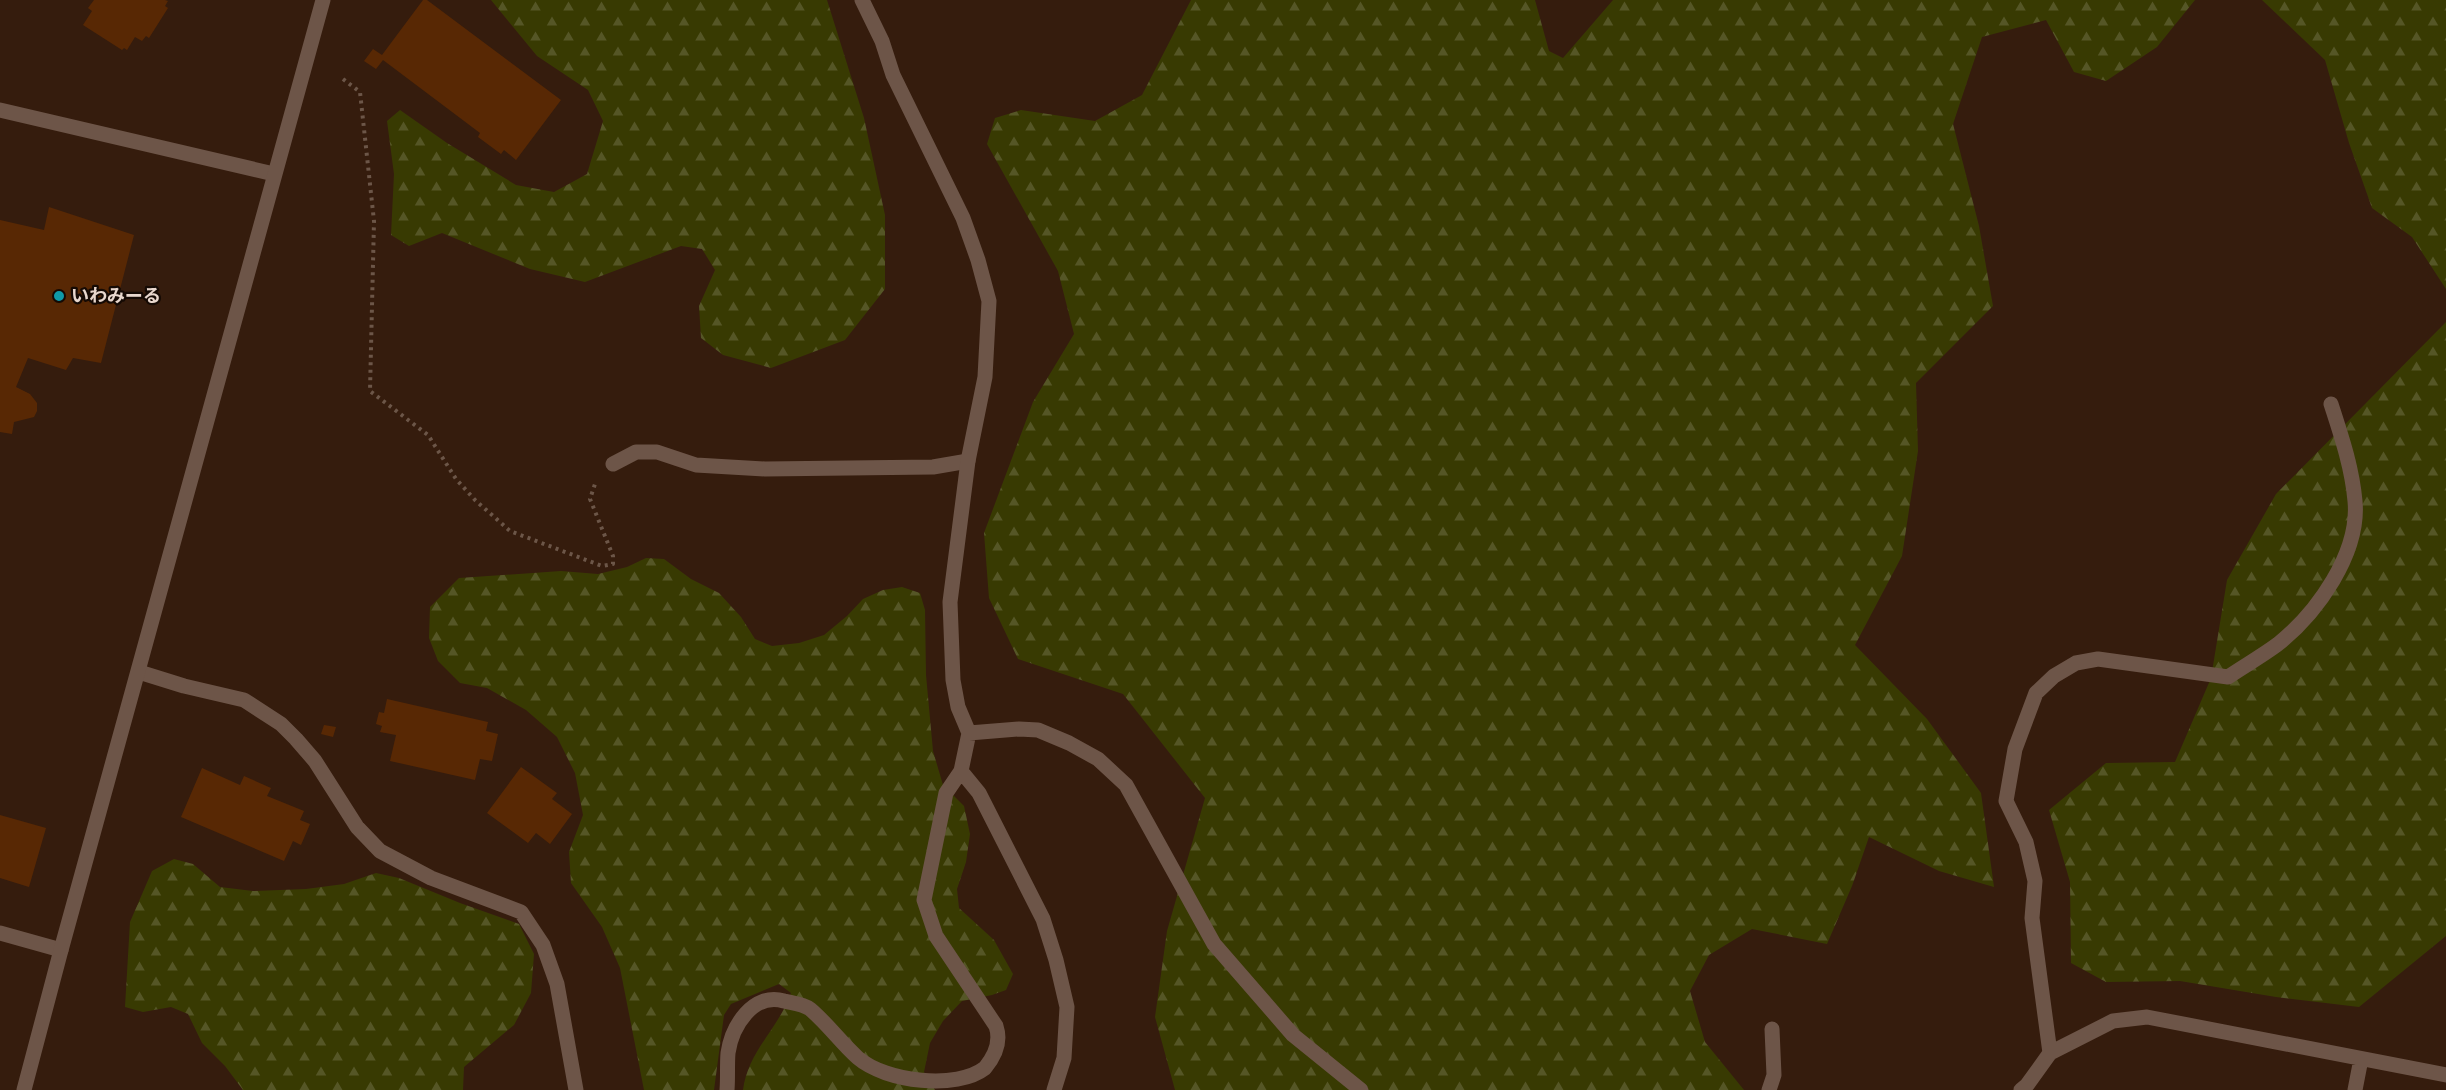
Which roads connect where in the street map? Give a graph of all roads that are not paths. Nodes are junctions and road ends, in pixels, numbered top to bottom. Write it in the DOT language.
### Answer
graph roads {
  1 [pos="323,0"];
  2 [pos="861,0"];
  3 [pos="0,110"];
  4 [pos="274,174"];
  5 [pos="2331,404"];
  6 [pos="968,460"];
  7 [pos="613,464"];
  8 [pos="139,672"];
  9 [pos="969,733"];
  10 [pos="961,771"];
  11 [pos="0,933"];
  12 [pos="61,950"];
  13 [pos="1772,1029"];
  14 [pos="2050,1053"];
  15 [pos="2361,1059"];
  16 [pos="2446,1075"];
  17 [pos="24,1090"];
  18 [pos="576,1090"];
  19 [pos="727,1090"];
  20 [pos="1054,1090"];
  21 [pos="1361,1090"];
  22 [pos="1769,1090"];
  23 [pos="2021,1090"];
  24 [pos="2355,1090"];
  1 -- 4 [label="street"];
  2 -- 6 [label="street"];
  3 -- 4 [label="street"];
  4 -- 8 [label="street"];
  5 -- 14 [label="street"];
  6 -- 7 [label="street"];
  6 -- 9 [label="street"];
  8 -- 12 [label="street"];
  8 -- 18 [label="street"];
  9 -- 10 [label="street"];
  9 -- 21 [label="street"];
  10 -- 19 [label="street"];
  10 -- 20 [label="street"];
  11 -- 12 [label="street"];
  12 -- 17 [label="street"];
  13 -- 22 [label="street"];
  14 -- 15 [label="street"];
  14 -- 23 [label="street"];
  15 -- 16 [label="street"];
  15 -- 24 [label="street"];
}
